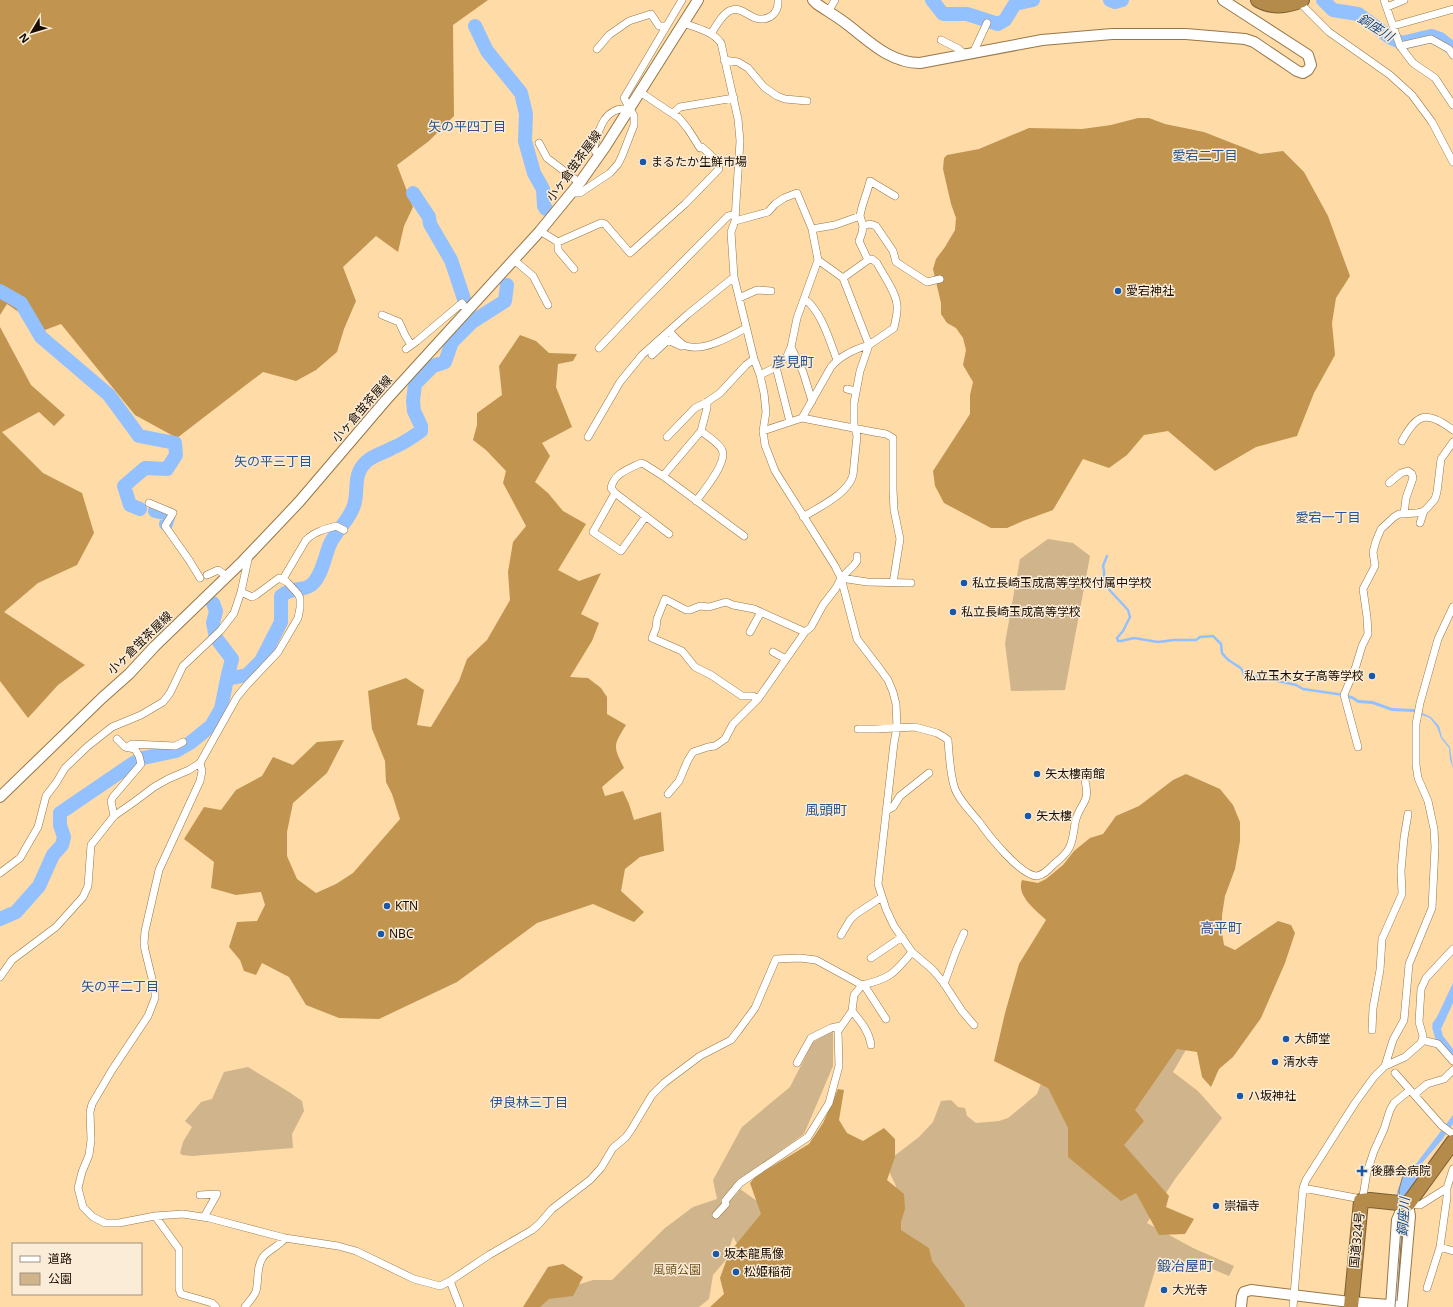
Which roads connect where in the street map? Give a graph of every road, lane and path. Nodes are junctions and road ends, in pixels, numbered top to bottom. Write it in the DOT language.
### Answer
graph roads {
  1 [pos="682,0"];
  2 [pos="698,0"];
  3 [pos="778,0"];
  4 [pos="813,0"];
  5 [pos="835,0"];
  6 [pos="1224,0"];
  7 [pos="1258,0"];
  8 [pos="1299,0"];
  9 [pos="1404,0"];
  10 [pos="1386,3"];
  11 [pos="1453,8"];
  12 [pos="828,12"];
  13 [pos="683,23"];
  14 [pos="987,23"];
  15 [pos="666,26"];
  16 [pos="1393,26"];
  17 [pos="711,34"];
  18 [pos="941,40"];
  19 [pos="1399,42"];
  20 [pos="597,49"];
  21 [pos="969,54"];
  22 [pos="1453,54"];
  23 [pos="724,60"];
  24 [pos="640,92"];
  25 [pos="734,98"];
  26 [pos="807,101"];
  27 [pos="1453,105"];
  28 [pos="629,109"];
  29 [pos="673,114"];
  30 [pos="539,143"];
  31 [pos="595,151"];
  32 [pos="1453,162"];
  33 [pos="580,183"];
  34 [pos="571,193"];
  35 [pos="895,196"];
  36 [pos="860,216"];
  37 [pos="735,217"];
  38 [pos="863,226"];
  39 [pos="812,229"];
  40 [pos="540,231"];
  41 [pos="558,242"];
  42 [pos="514,260"];
  43 [pos="818,260"];
  44 [pos="868,260"];
  45 [pos="574,269"];
  46 [pos="734,277"];
  47 [pos="843,278"];
  48 [pos="940,279"];
  49 [pos="771,292"];
  50 [pos="739,298"];
  51 [pos="805,299"];
  52 [pos="548,305"];
  53 [pos="467,310"];
  54 [pos="382,315"];
  55 [pos="746,328"];
  56 [pos="669,332"];
  57 [pos="869,345"];
  58 [pos="685,346"];
  59 [pos="791,347"];
  60 [pos="599,348"];
  61 [pos="652,355"];
  62 [pos="754,359"];
  63 [pos="837,360"];
  64 [pos="776,367"];
  65 [pos="760,375"];
  66 [pos="847,390"];
  67 [pos="855,391"];
  68 [pos="708,402"];
  69 [pos="812,402"];
  70 [pos="802,418"];
  71 [pos="790,422"];
  72 [pos="855,429"];
  73 [pos="1453,430"];
  74 [pos="701,431"];
  75 [pos="763,431"];
  76 [pos="667,437"];
  77 [pos="588,438"];
  78 [pos="1402,441"];
  79 [pos="1453,442"];
  80 [pos="663,476"];
  81 [pos="1389,483"];
  82 [pos="615,493"];
  83 [pos="696,501"];
  84 [pos="149,504"];
  85 [pos="1424,511"];
  86 [pos="1404,514"];
  87 [pos="646,516"];
  88 [pos="803,517"];
  89 [pos="1420,523"];
  90 [pos="344,530"];
  91 [pos="669,534"];
  92 [pos="744,536"];
  93 [pos="249,555"];
  94 [pos="857,556"];
  95 [pos="227,576"];
  96 [pos="841,578"];
  97 [pos="283,579"];
  98 [pos="894,583"];
  99 [pos="911,583"];
  100 [pos="241,592"];
  101 [pos="1453,607"];
  102 [pos="761,612"];
  103 [pos="750,632"];
  104 [pos="805,632"];
  105 [pos="773,652"];
  106 [pos="786,659"];
  107 [pos="758,699"];
  108 [pos="897,727"];
  109 [pos="858,729"];
  110 [pos="117,739"];
  111 [pos="183,742"];
  112 [pos="125,747"];
  113 [pos="1358,747"];
  114 [pos="200,763"];
  115 [pos="929,773"];
  116 [pos="1085,781"];
  117 [pos="668,794"];
  118 [pos="0,796"];
  119 [pos="886,810"];
  120 [pos="1408,814"];
  121 [pos="114,816"];
  122 [pos="0,873"];
  123 [pos="882,897"];
  124 [pos="964,933"];
  125 [pos="841,935"];
  126 [pos="902,937"];
  127 [pos="1453,949"];
  128 [pos="912,952"];
  129 [pos="871,958"];
  130 [pos="0,977"];
  131 [pos="944,984"];
  132 [pos="863,985"];
  133 [pos="852,1011"];
  134 [pos="886,1020"];
  135 [pos="974,1025"];
  136 [pos="840,1026"];
  137 [pos="1372,1030"];
  138 [pos="1422,1040"];
  139 [pos="871,1044"];
  140 [pos="1453,1061"];
  141 [pos="797,1063"];
  142 [pos="1385,1066"];
  143 [pos="1453,1070"];
  144 [pos="1395,1073"];
  145 [pos="1412,1092"];
  146 [pos="1452,1136"];
  147 [pos="1453,1169"];
  148 [pos="1303,1188"];
  149 [pos="1447,1188"];
  150 [pos="200,1195"];
  151 [pos="1361,1201"];
  152 [pos="1408,1204"];
  153 [pos="716,1215"];
  154 [pos="155,1216"];
  155 [pos="204,1217"];
  156 [pos="285,1238"];
  157 [pos="1440,1247"];
  158 [pos="1453,1252"];
  159 [pos="450,1281"];
  160 [pos="1427,1288"];
  161 [pos="1295,1296"];
  162 [pos="1350,1305"];
  163 [pos="1391,1306"];
  164 [pos="1402,1306"];
  165 [pos="216,1307"];
  166 [pos="245,1307"];
  167 [pos="460,1307"];
  168 [pos="1240,1307"];
  169 [pos="1293,1307"];
  1 -- 15 [label="street"];
  2 -- 13 [label="street, 小ヶ倉蛍茶屋線"];
  3 -- 17 [label="street"];
  4 -- 12 [label="street"];
  5 -- 12 [label="street"];
  6 -- 21 [label="street"];
  7 -- 8 [label="highway"];
  8 -- 32 [label="street"];
  9 -- 10 [label="street"];
  10 -- 16 [label="street"];
  11 -- 16 [label="street"];
  12 -- 21 [label="street"];
  13 -- 17 [label="street"];
  13 -- 24 [label="street, 小ヶ倉蛍茶屋線"];
  14 -- 21 [label="street"];
  15 -- 20 [label="street"];
  15 -- 28 [label="street"];
  16 -- 19 [label="street"];
  17 -- 23 [label="street"];
  18 -- 21 [label="street"];
  19 -- 22 [label="street"];
  19 -- 27 [label="street"];
  23 -- 25 [label="street"];
  23 -- 26 [label="street"];
  24 -- 28 [label="street, 小ヶ倉蛍茶屋線"];
  24 -- 29 [label="street"];
  25 -- 29 [label="street"];
  25 -- 37 [label="street"];
  28 -- 31 [label="street"];
  28 -- 33 [label="street, 小ヶ倉蛍茶屋線"];
  28 -- 34 [label="street"];
  29 -- 41 [label="street"];
  30 -- 33 [label="street"];
  33 -- 34 [label="street, 小ヶ倉蛍茶屋線"];
  34 -- 40 [label="street, 小ヶ倉蛍茶屋線"];
  35 -- 36 [label="street"];
  36 -- 38 [label="street"];
  36 -- 39 [label="street"];
  37 -- 39 [label="street"];
  37 -- 46 [label="street"];
  37 -- 60 [label="street"];
  38 -- 44 [label="street"];
  38 -- 48 [label="street"];
  39 -- 43 [label="street"];
  40 -- 41 [label="street"];
  40 -- 42 [label="street, 小ヶ倉蛍茶屋線"];
  41 -- 45 [label="street"];
  42 -- 52 [label="street"];
  42 -- 53 [label="street, 小ヶ倉蛍茶屋線"];
  43 -- 47 [label="street"];
  43 -- 51 [label="street"];
  44 -- 47 [label="street"];
  44 -- 57 [label="street"];
  46 -- 50 [label="street"];
  46 -- 56 [label="street"];
  47 -- 57 [label="street"];
  49 -- 50 [label="street"];
  50 -- 55 [label="street"];
  51 -- 59 [label="street"];
  51 -- 63 [label="street"];
  53 -- 54 [label="street"];
  53 -- 93 [label="street, 小ヶ倉蛍茶屋線"];
  55 -- 58 [label="street"];
  55 -- 62 [label="street"];
  56 -- 58 [label="street"];
  56 -- 77 [label="street"];
  57 -- 63 [label="street"];
  57 -- 67 [label="street"];
  58 -- 61 [label="street"];
  59 -- 64 [label="street"];
  59 -- 69 [label="street"];
  62 -- 65 [label="street"];
  62 -- 68 [label="street"];
  63 -- 69 [label="street"];
  64 -- 65 [label="street"];
  64 -- 71 [label="street"];
  65 -- 75 [label="street"];
  66 -- 67 [label="street"];
  67 -- 72 [label="street"];
  68 -- 74 [label="street"];
  68 -- 76 [label="street"];
  69 -- 70 [label="street"];
  70 -- 71 [label="street"];
  70 -- 72 [label="street"];
  71 -- 75 [label="street"];
  72 -- 88 [label="street"];
  72 -- 98 [label="street"];
  73 -- 78 [label="street"];
  74 -- 80 [label="street"];
  74 -- 83 [label="street"];
  75 -- 88 [label="street"];
  79 -- 85 [label="street"];
  80 -- 82 [label="street"];
  80 -- 83 [label="street"];
  81 -- 86 [label="street"];
  82 -- 87 [label="street"];
  82 -- 87 [label="street"];
  83 -- 92 [label="street"];
  84 -- 95 [label="street"];
  85 -- 86 [label="street"];
  85 -- 89 [label="street"];
  86 -- 113 [label="street"];
  87 -- 91 [label="street"];
  88 -- 96 [label="street"];
  90 -- 97 [label="street"];
  93 -- 95 [label="street, 小ヶ倉蛍茶屋線"];
  93 -- 100 [label="street"];
  94 -- 96 [label="street"];
  95 -- 118 [label="street, 小ヶ倉蛍茶屋線"];
  96 -- 98 [label="street"];
  96 -- 104 [label="street"];
  96 -- 108 [label="street"];
  97 -- 100 [label="street"];
  97 -- 114 [label="street"];
  98 -- 99 [label="street"];
  100 -- 122 [label="street"];
  101 -- 142 [label="street"];
  102 -- 103 [label="street"];
  102 -- 104 [label="street"];
  102 -- 107 [label="street"];
  104 -- 106 [label="street"];
  105 -- 106 [label="street"];
  106 -- 107 [label="street"];
  107 -- 117 [label="street"];
  108 -- 109 [label="street"];
  108 -- 116 [label="street"];
  108 -- 119 [label="street"];
  110 -- 112 [label="street"];
  111 -- 112 [label="street"];
  112 -- 121 [label="street"];
  114 -- 121 [label="street"];
  114 -- 154 [label="street"];
  115 -- 119 [label="street"];
  119 -- 123 [label="street"];
  120 -- 137 [label="street"];
  121 -- 130 [label="street"];
  123 -- 125 [label="street"];
  123 -- 126 [label="street"];
  124 -- 131 [label="street"];
  126 -- 128 [label="street"];
  126 -- 129 [label="street"];
  127 -- 138 [label="street"];
  128 -- 131 [label="street"];
  128 -- 132 [label="street"];
  131 -- 135 [label="street"];
  132 -- 133 [label="street"];
  132 -- 134 [label="street"];
  132 -- 159 [label="street"];
  133 -- 136 [label="street"];
  133 -- 139 [label="street"];
  136 -- 141 [label="street"];
  136 -- 153 [label="street"];
  138 -- 140 [label="street"];
  138 -- 142 [label="street"];
  142 -- 148 [label="street"];
  143 -- 145 [label="street"];
  144 -- 145 [label="street"];
  145 -- 146 [label="street"];
  145 -- 151 [label="street"];
  146 -- 152 [label="highway"];
  147 -- 149 [label="street"];
  148 -- 151 [label="street"];
  148 -- 161 [label="street"];
  149 -- 152 [label="street"];
  149 -- 157 [label="street"];
  150 -- 155 [label="street"];
  151 -- 152 [label="highway, 国道324号"];
  151 -- 162 [label="highway, 国道324号"];
  152 -- 163 [label="street"];
  152 -- 164 [label="street"];
  154 -- 155 [label="street"];
  154 -- 165 [label="street"];
  155 -- 156 [label="street"];
  156 -- 159 [label="street"];
  156 -- 166 [label="street"];
  157 -- 158 [label="street"];
  157 -- 160 [label="street"];
  159 -- 167 [label="street"];
  161 -- 162 [label="street"];
  161 -- 168 [label="street"];
  161 -- 169 [label="street"];
  162 -- 163 [label="street"];
  163 -- 164 [label="street"];
}
